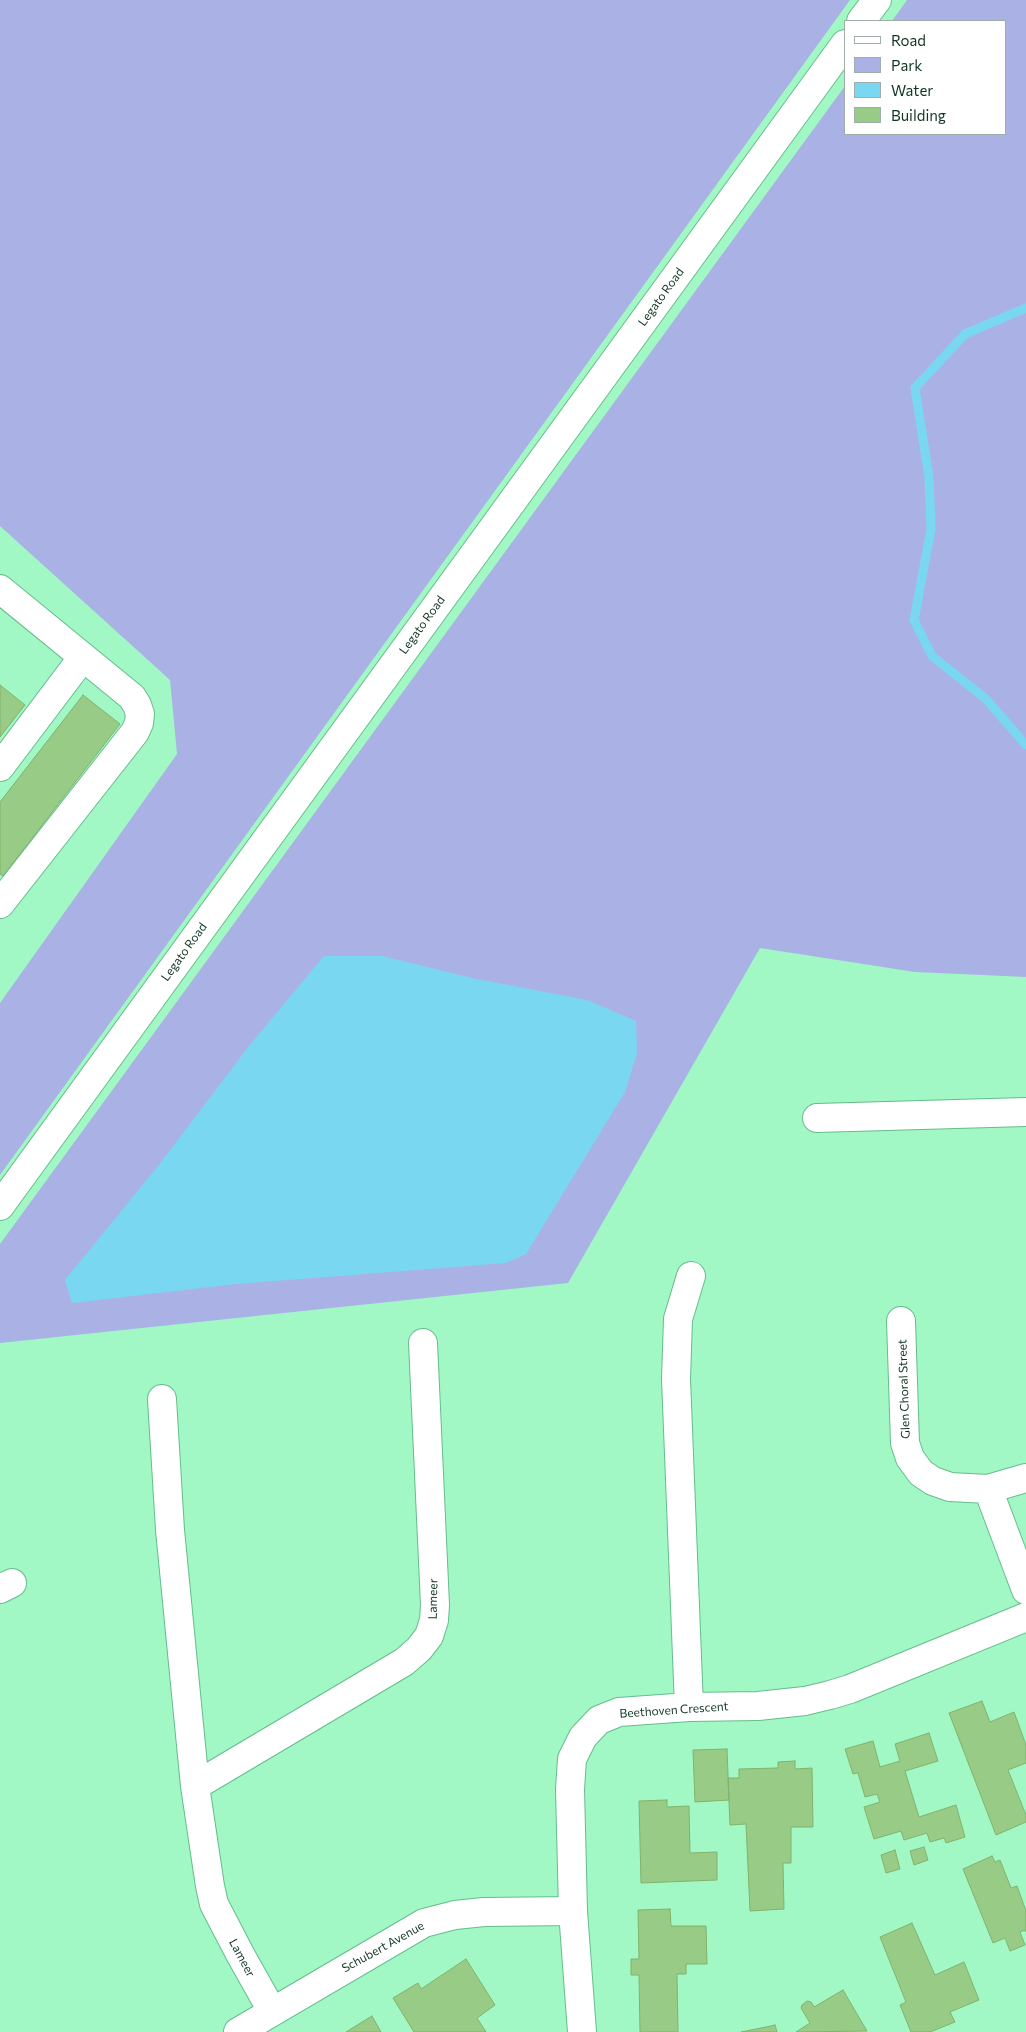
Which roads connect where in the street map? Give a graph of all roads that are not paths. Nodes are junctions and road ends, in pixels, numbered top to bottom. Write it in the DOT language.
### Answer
graph roads {
  1 [pos="877,0"];
  2 [pos="863,20"];
  3 [pos="844,45"];
  4 [pos="0,589"];
  5 [pos="83,657"];
  6 [pos="0,767"];
  7 [pos="0,904"];
  8 [pos="1026,1112"];
  9 [pos="818,1118"];
  10 [pos="0,1206"];
  11 [pos="691,1276"];
  12 [pos="901,1321"];
  13 [pos="422,1343"];
  14 [pos="162,1399"];
  15 [pos="1026,1478"];
  16 [pos="988,1489"];
  17 [pos="1026,1590"];
  18 [pos="1026,1617"];
  19 [pos="689,1707"];
  20 [pos="195,1786"];
  21 [pos="573,1911"];
  22 [pos="272,2011"];
  23 [pos="238,2032"];
  24 [pos="582,2032"];
  1 -- 2 [label="street"];
  3 -- 10 [label="street, Legato Road"];
  4 -- 5 [label="street"];
  5 -- 6 [label="street"];
  5 -- 7 [label="street"];
  8 -- 9 [label="street"];
  11 -- 19 [label="street"];
  12 -- 16 [label="street, Glen Choral Street"];
  13 -- 20 [label="street, Lameer"];
  14 -- 20 [label="street, Lameer"];
  15 -- 16 [label="street, Glen Choral Street"];
  16 -- 17 [label="street"];
  18 -- 19 [label="street, Beethoven Crescent"];
  19 -- 21 [label="street, Beethoven Crescent"];
  20 -- 22 [label="street, Lameer"];
  21 -- 22 [label="street, Schubert Avenue"];
  21 -- 24 [label="street, Beethoven Crescent"];
  22 -- 23 [label="street, Schubert Avenue"];
}
